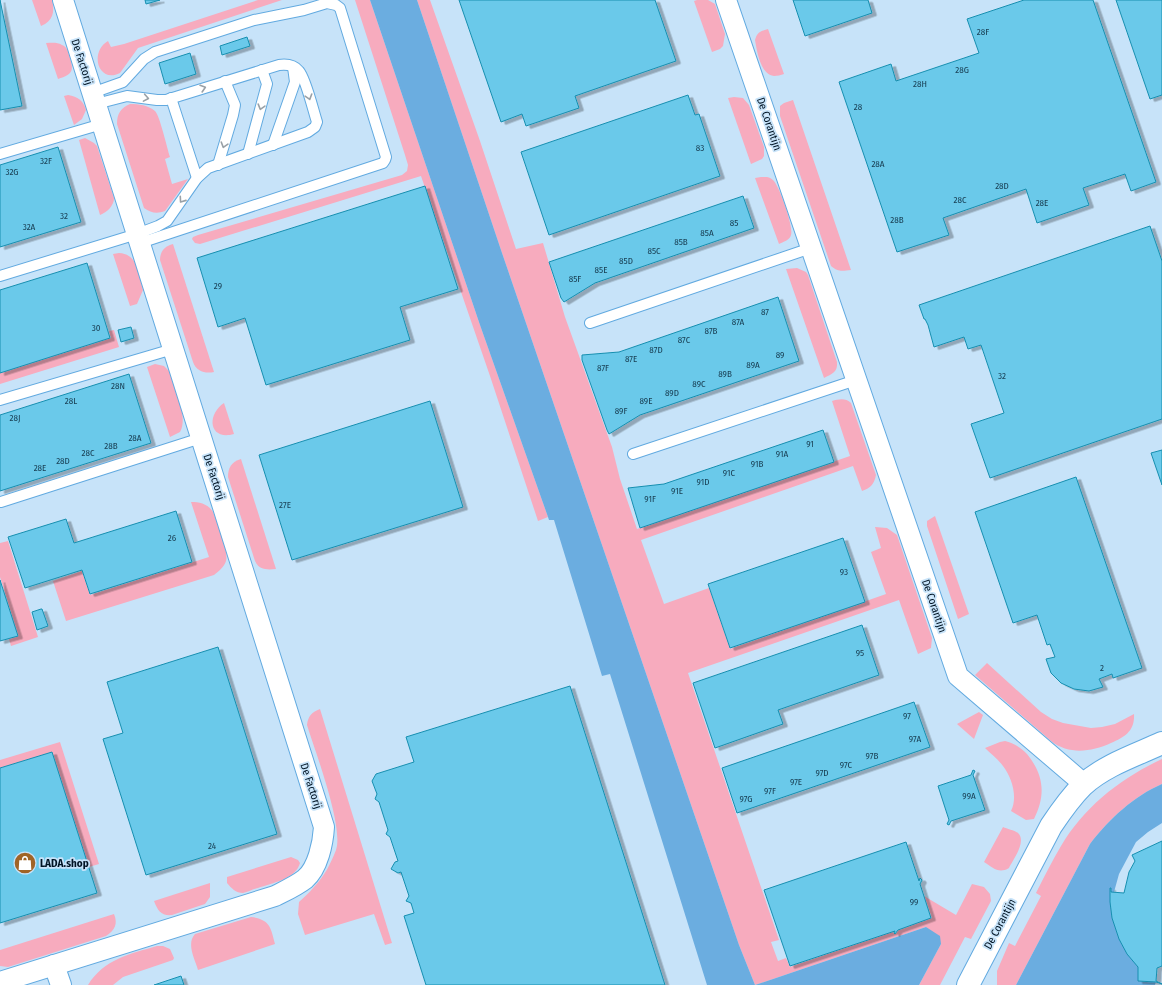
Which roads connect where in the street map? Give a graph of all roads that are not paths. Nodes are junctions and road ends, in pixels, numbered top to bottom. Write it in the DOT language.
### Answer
graph roads {
  1 [pos="63,0"];
  2 [pos="726,0"];
  3 [pos="293,67"];
  4 [pos="262,70"];
  5 [pos="226,81"];
  6 [pos="171,98"];
  7 [pos="94,99"];
  8 [pos="102,124"];
  9 [pos="273,145"];
  10 [pos="0,154"];
  11 [pos="248,154"];
  12 [pos="218,165"];
  13 [pos="197,178"];
  14 [pos="138,239"];
  15 [pos="811,248"];
  16 [pos="0,276"];
  17 [pos="590,322"];
  18 [pos="173,349"];
  19 [pos="856,380"];
  20 [pos="0,400"];
  21 [pos="201,438"];
  22 [pos="633,454"];
  23 [pos="1,502"];
  24 [pos="1162,743"];
  25 [pos="1084,784"];
  26 [pos="54,965"];
  27 [pos="0,982"];
  28 [pos="61,985"];
  29 [pos="968,985"];
  1 -- 7 [label="street, De Factorij"];
  2 -- 15 [label="street, De Corantijn"];
  3 -- 4 [label="lane"];
  3 -- 9 [label="lane"];
  3 -- 9 [label="lane, one-way"];
  4 -- 5 [label="lane"];
  4 -- 11 [label="lane, one-way"];
  6 -- 5 [label="lane, one-way"];
  5 -- 12 [label="lane, one-way"];
  7 -- 6 [label="lane, one-way"];
  6 -- 13 [label="lane"];
  7 -- 8 [label="street, De Factorij"];
  7 -- 14 [label="lane"];
  8 -- 10 [label="lane"];
  8 -- 14 [label="street, De Factorij"];
  9 -- 11 [label="lane"];
  11 -- 12 [label="lane"];
  12 -- 13 [label="lane"];
  13 -- 14 [label="lane, one-way"];
  14 -- 16 [label="lane"];
  14 -- 18 [label="street, De Factorij"];
  15 -- 17 [label="lane"];
  15 -- 19 [label="street, De Corantijn"];
  18 -- 20 [label="lane"];
  18 -- 21 [label="street, De Factorij"];
  19 -- 22 [label="lane"];
  19 -- 25 [label="street, De Corantijn"];
  21 -- 23 [label="lane"];
  21 -- 26 [label="street, De Factorij"];
  24 -- 25 [label="street, De Corantijn"];
  25 -- 29 [label="street, De Corantijn"];
  26 -- 27 [label="street, De Factorij"];
  26 -- 28 [label="street"];
}
